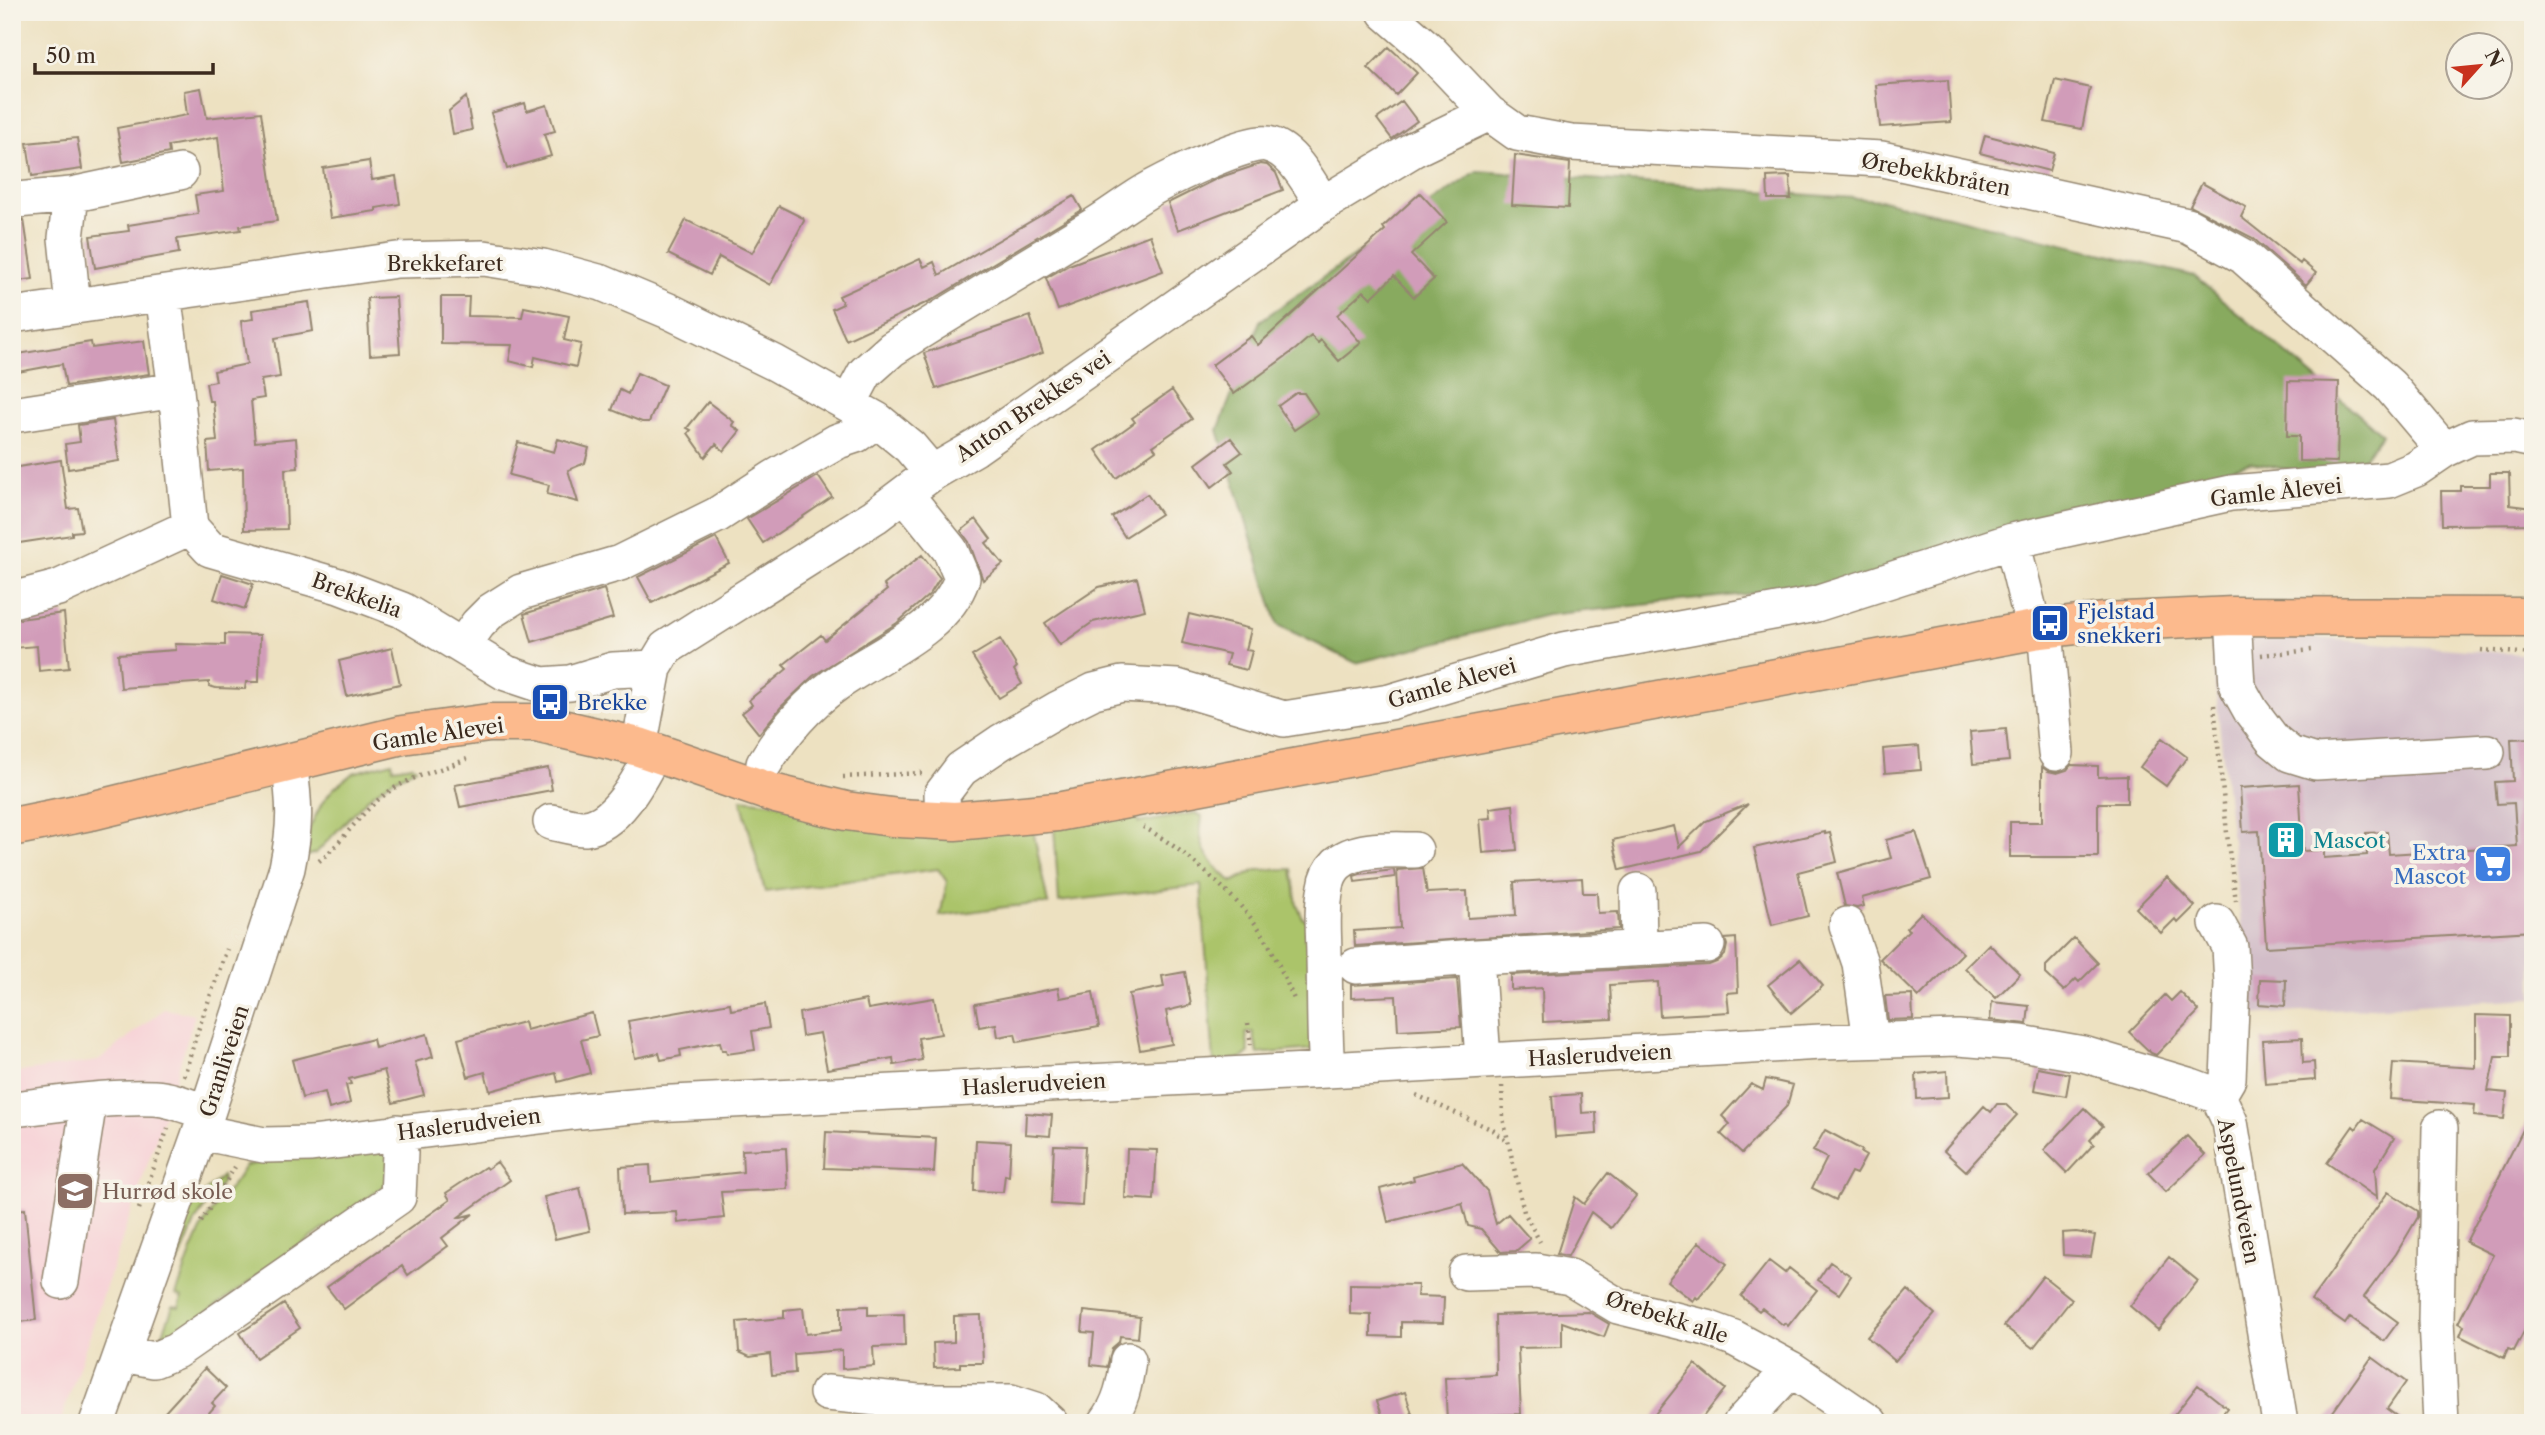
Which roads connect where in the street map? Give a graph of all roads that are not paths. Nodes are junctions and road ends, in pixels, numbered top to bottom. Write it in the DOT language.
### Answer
graph roads {
  1 [pos="1385,12"];
  2 [pos="1489,113"];
  3 [pos="180,172"];
  4 [pos="71,195"];
  5 [pos="17,200"];
  6 [pos="1323,204"];
  7 [pos="163,294"];
  8 [pos="73,306"];
  9 [pos="12,315"];
  10 [pos="176,390"];
  11 [pos="863,412"];
  12 [pos="12,415"];
  13 [pos="2533,440"];
  14 [pos="2444,450"];
  15 [pos="932,473"];
  16 [pos="905,494"];
  17 [pos="190,527"];
  18 [pos="2012,541"];
  19 [pos="12,600"];
  20 [pos="2233,616"];
  21 [pos="2532,627"];
  22 [pos="2040,630"];
  23 [pos="463,645"];
  24 [pos="654,668"];
  25 [pos="646,749"];
  26 [pos="2487,752"];
  27 [pos="2056,753"];
  28 [pos="289,762"];
  29 [pos="764,764"];
  30 [pos="943,820"];
  31 [pos="551,822"];
  32 [pos="12,827"];
  33 [pos="1394,842"];
  34 [pos="1637,891"];
  35 [pos="1847,925"];
  36 [pos="2223,935"];
  37 [pos="1707,945"];
  38 [pos="1639,948"];
  39 [pos="1476,957"];
  40 [pos="1356,966"];
  41 [pos="1871,1040"];
  42 [pos="1491,1060"];
  43 [pos="1327,1070"];
  44 [pos="2218,1096"];
  45 [pos="89,1101"];
  46 [pos="12,1109"];
  47 [pos="195,1116"];
  48 [pos="2440,1128"];
  49 [pos="397,1132"];
  50 [pos="1466,1273"];
  51 [pos="61,1281"];
  52 [pos="122,1354"];
  53 [pos="1128,1360"];
  54 [pos="1791,1369"];
  55 [pos="827,1393"];
  56 [pos="97,1423"];
  57 [pos="1050,1423"];
  58 [pos="1106,1423"];
  59 [pos="1741,1423"];
  60 [pos="1870,1423"];
  61 [pos="2280,1423"];
  62 [pos="2441,1423"];
  1 -- 2 [label="street, Ørebekkbråten"];
  2 -- 6 [label="street, Anton Brekkes vei"];
  2 -- 14 [label="street, Ørebekkbråten"];
  3 -- 4 [label="street"];
  4 -- 5 [label="street"];
  4 -- 8 [label="street"];
  6 -- 11 [label="street"];
  6 -- 15 [label="street, Anton Brekkes vei"];
  7 -- 8 [label="street, Brekkefaret"];
  7 -- 10 [label="street"];
  7 -- 11 [label="street, Brekkefaret"];
  8 -- 9 [label="street, Brekkefaret"];
  10 -- 12 [label="street"];
  10 -- 17 [label="street"];
  11 -- 15 [label="street, Brekkefaret"];
  11 -- 23 [label="street"];
  13 -- 14 [label="street, Gamle Ålevei"];
  14 -- 18 [label="street, Gamle Ålevei"];
  15 -- 16 [label="street, Anton Brekkes vei"];
  16 -- 24 [label="street, Anton Brekkes vei"];
  16 -- 29 [label="street"];
  17 -- 19 [label="street"];
  17 -- 23 [label="street, Brekkelia"];
  18 -- 22 [label="street"];
  18 -- 30 [label="street, Gamle Ålevei"];
  20 -- 21 [label="main road, Gamle Ålevei"];
  20 -- 22 [label="main road, Gamle Ålevei"];
  20 -- 26 [label="street"];
  22 -- 27 [label="street"];
  22 -- 30 [label="main road, Gamle Ålevei"];
  23 -- 24 [label="street, Brekkelia"];
  24 -- 25 [label="street, Anton Brekkes vei"];
  25 -- 28 [label="main road, Gamle Ålevei"];
  25 -- 30 [label="main road, Gamle Ålevei"];
  25 -- 31 [label="street, Anton Brekkes vei"];
  28 -- 32 [label="main road, Gamle Ålevei"];
  28 -- 47 [label="street, Granliveien"];
  33 -- 43 [label="street"];
  34 -- 38 [label="street"];
  35 -- 41 [label="street"];
  36 -- 44 [label="street, Aspelundveien"];
  37 -- 38 [label="street"];
  38 -- 39 [label="street"];
  39 -- 40 [label="street"];
  39 -- 42 [label="street"];
  41 -- 42 [label="street, Haslerudveien"];
  41 -- 44 [label="street, Haslerudveien"];
  42 -- 43 [label="street, Haslerudveien"];
  43 -- 49 [label="street, Haslerudveien"];
  44 -- 61 [label="street, Aspelundveien"];
  45 -- 46 [label="street, Haslerudveien"];
  45 -- 47 [label="street, Haslerudveien"];
  45 -- 51 [label="street"];
  47 -- 49 [label="street, Haslerudveien"];
  47 -- 52 [label="street, Granliveien"];
  48 -- 62 [label="street"];
  49 -- 52 [label="street"];
  50 -- 54 [label="street, Ørebekk alle"];
  52 -- 56 [label="street, Granliveien"];
  53 -- 58 [label="street"];
  54 -- 59 [label="street"];
  54 -- 60 [label="street, Ørebekk alle"];
  55 -- 57 [label="street"];
}
